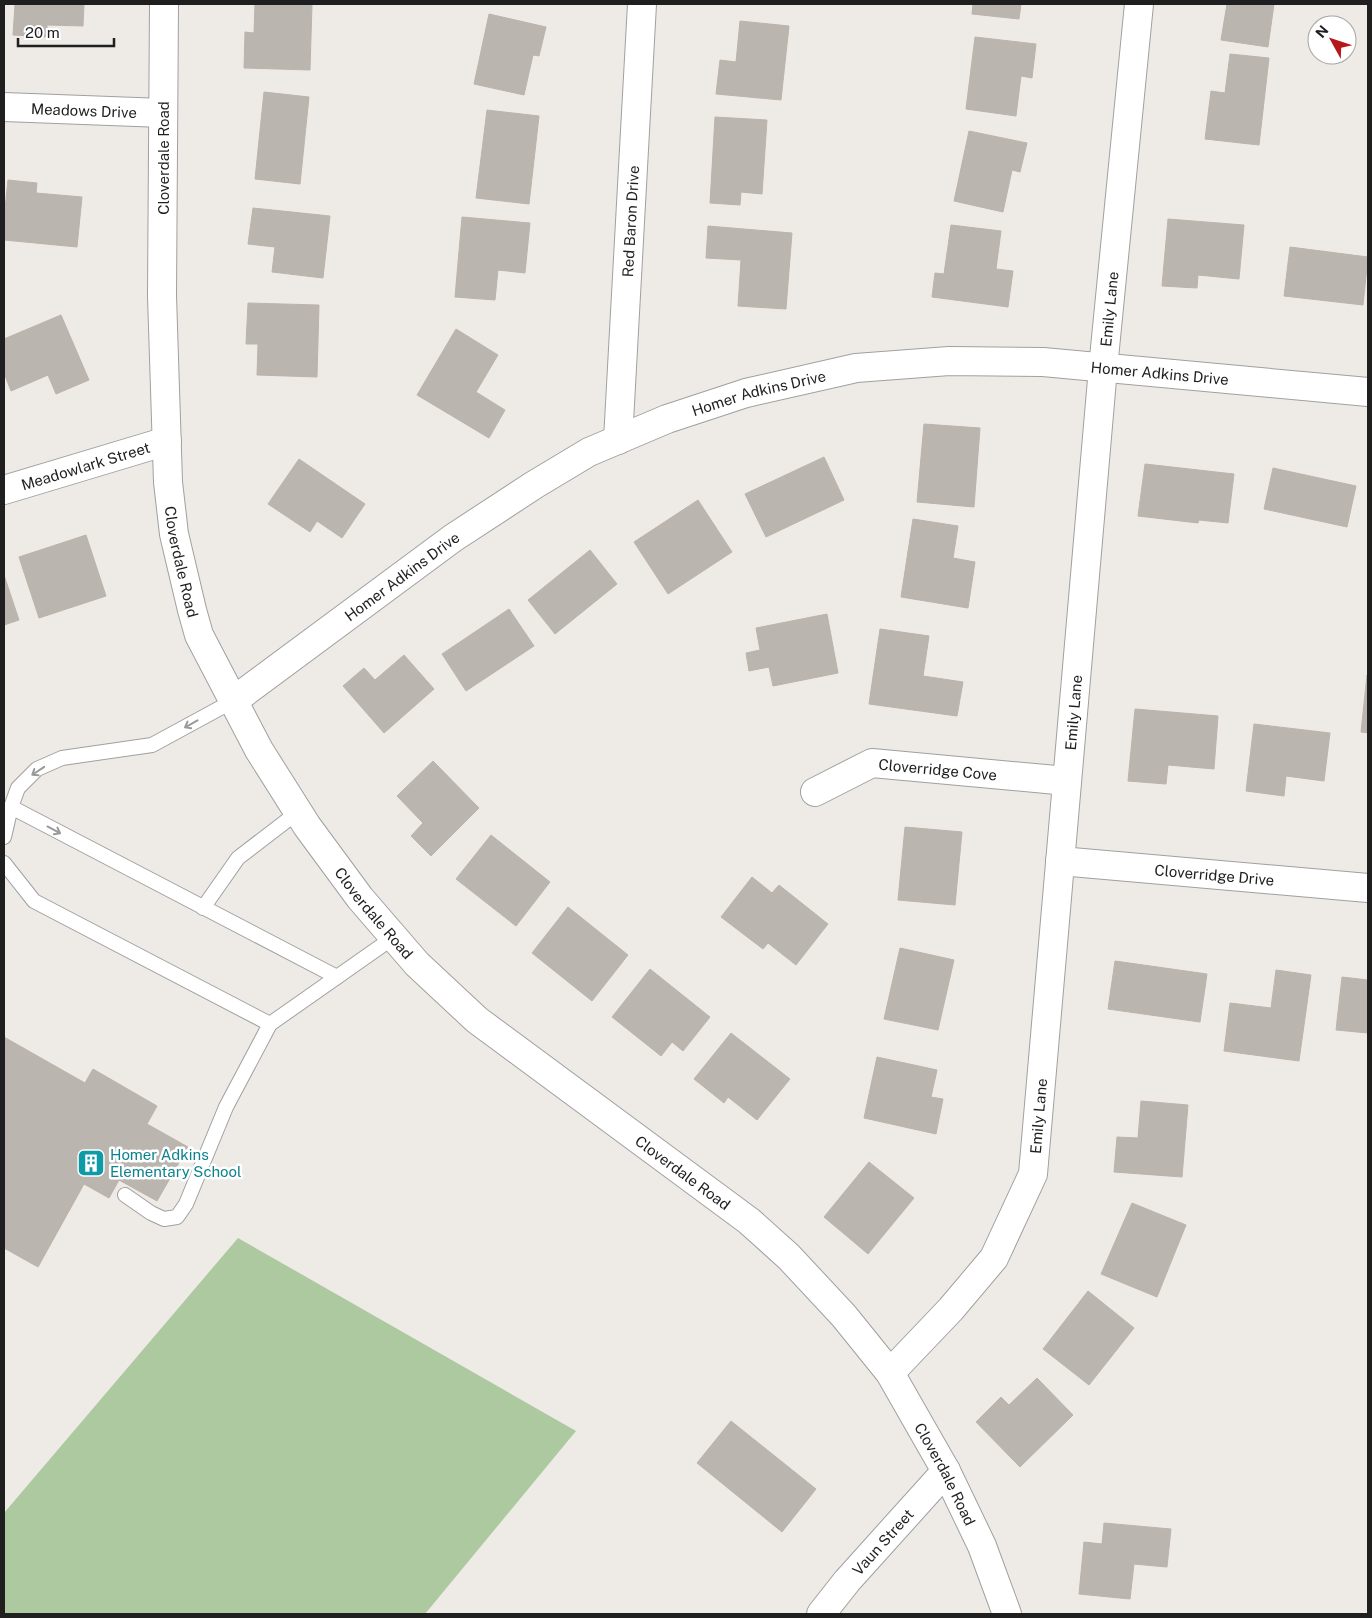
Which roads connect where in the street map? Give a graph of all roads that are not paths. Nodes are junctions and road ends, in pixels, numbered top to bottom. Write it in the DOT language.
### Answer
graph roads {
  1 [pos="164,4"];
  2 [pos="642,4"];
  3 [pos="1138,4"];
  4 [pos="4,107"];
  5 [pos="163,113"];
  6 [pos="1103,368"];
  7 [pos="1368,392"];
  8 [pos="618,440"];
  9 [pos="167,441"];
  10 [pos="4,490"];
  11 [pos="233,701"];
  12 [pos="1067,780"];
  13 [pos="814,792"];
  14 [pos="11,807"];
  15 [pos="298,812"];
  16 [pos="4,838"];
  17 [pos="1060,861"];
  18 [pos="4,863"];
  19 [pos="1368,888"];
  20 [pos="203,908"];
  21 [pos="394,937"];
  22 [pos="338,977"];
  23 [pos="270,1024"];
  24 [pos="125,1195"];
  25 [pos="890,1373"];
  26 [pos="946,1470"];
  27 [pos="821,1614"];
  28 [pos="1007,1614"];
  1 -- 5 [label="street, Cloverdale Road"];
  2 -- 8 [label="street, Red Baron Drive"];
  3 -- 6 [label="street, Emily Lane"];
  4 -- 5 [label="street, Meadows Drive"];
  5 -- 9 [label="street, Cloverdale Road"];
  6 -- 7 [label="street, Homer Adkins Drive"];
  6 -- 8 [label="street, Homer Adkins Drive"];
  6 -- 12 [label="street, Emily Lane"];
  8 -- 11 [label="street, Homer Adkins Drive"];
  9 -- 10 [label="street, Meadowlark Street"];
  9 -- 11 [label="street, Cloverdale Road"];
  11 -- 14 [label="lane, one-way"];
  11 -- 15 [label="street, Cloverdale Road"];
  12 -- 13 [label="street, Cloverridge Cove"];
  12 -- 17 [label="street, Emily Lane"];
  14 -- 16 [label="lane"];
  14 -- 20 [label="lane, one-way"];
  15 -- 20 [label="lane"];
  15 -- 21 [label="street, Cloverdale Road"];
  17 -- 19 [label="street, Cloverridge Drive"];
  17 -- 25 [label="street, Emily Lane"];
  18 -- 23 [label="lane"];
  20 -- 22 [label="lane"];
  21 -- 22 [label="lane"];
  21 -- 25 [label="street, Cloverdale Road"];
  22 -- 23 [label="lane"];
  23 -- 24 [label="lane"];
  25 -- 26 [label="street, Cloverdale Road"];
  26 -- 27 [label="street, Vaun Street"];
  26 -- 28 [label="street, Cloverdale Road"];
}
